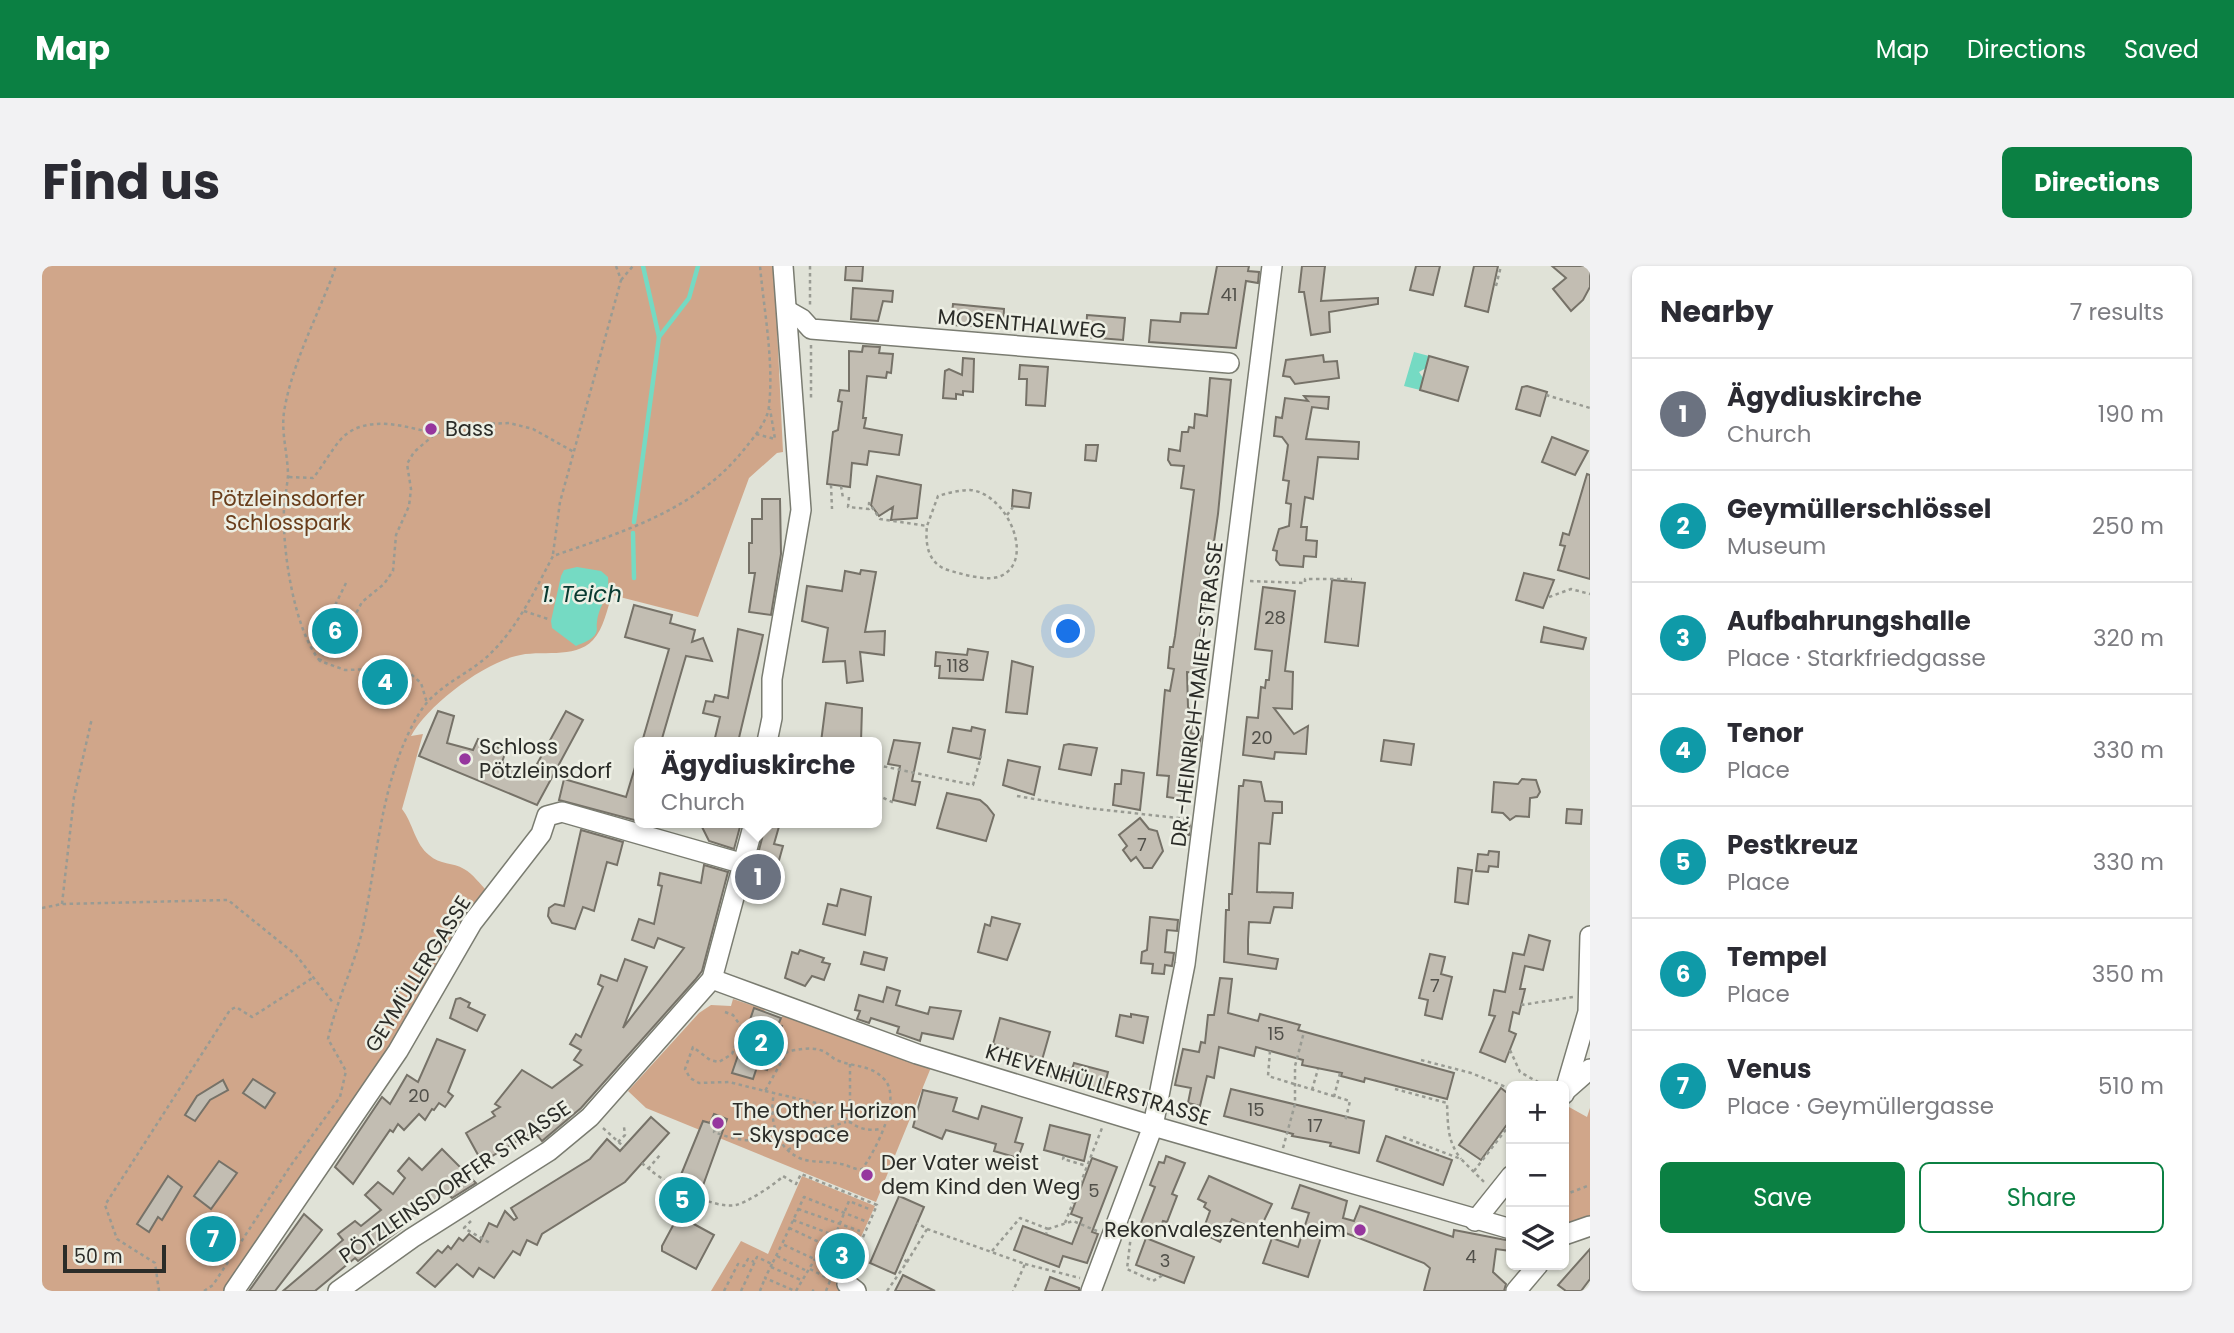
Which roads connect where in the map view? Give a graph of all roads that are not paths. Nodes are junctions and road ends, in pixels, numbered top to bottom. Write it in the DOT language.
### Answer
graph roads {
  1 [pos="783,266"];
  2 [pos="1272,266"];
  3 [pos="788,311"];
  4 [pos="811,329"];
  5 [pos="792,363"];
  6 [pos="1229,363"];
  7 [pos="768,737"];
  8 [pos="753,828"];
  9 [pos="744,864"];
  10 [pos="1590,936"];
  11 [pos="712,979"];
  12 [pos="1590,1069"];
  13 [pos="1568,1081"];
  14 [pos="1569,1089"];
  15 [pos="1153,1126"];
  16 [pos="1506,1182"];
  17 [pos="1475,1221"];
  18 [pos="1590,1226"];
  19 [pos="1506,1228"];
  20 [pos="1569,1234"];
  21 [pos="1534,1270"];
  22 [pos="1086,1285"];
  23 [pos="234,1291"];
  24 [pos="338,1291"];
  25 [pos="1516,1291"];
  1 -- 3 [label="street"];
  2 -- 15 [label="street, DR.-HEINRICH-MAIER-STRASSE"];
  3 -- 4 [label="street"];
  3 -- 5 [label="street"];
  4 -- 5 [label="street"];
  4 -- 6 [label="street, MOSENTHALWEG"];
  5 -- 7 [label="street"];
  8 -- 9 [label="street, PÖTZLEINSDORFER STRASSE"];
  9 -- 11 [label="street, PÖTZLEINSDORFER STRASSE"];
  9 -- 23 [label="street, GEYMÜLLERGASSE"];
  10 -- 13 [label="street"];
  11 -- 15 [label="street, KHEVENHÜLLERSTRASSE"];
  11 -- 24 [label="street, PÖTZLEINSDORFER STRASSE"];
  12 -- 14 [label="street"];
  15 -- 17 [label="street, KHEVENHÜLLERSTRASSE"];
  15 -- 22 [label="street, DR.-HEINRICH-MAIER-STRASSE"];
  16 -- 17 [label="street"];
  17 -- 19 [label="street, KHEVENHÜLLERSTRASSE"];
  18 -- 20 [label="street"];
  21 -- 25 [label="street"];
}
